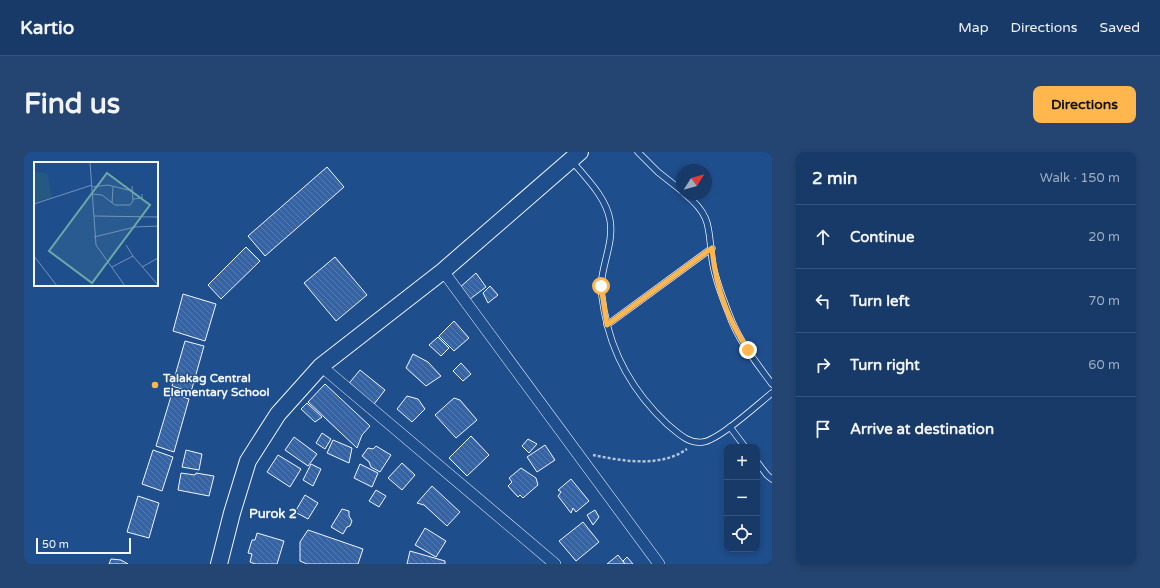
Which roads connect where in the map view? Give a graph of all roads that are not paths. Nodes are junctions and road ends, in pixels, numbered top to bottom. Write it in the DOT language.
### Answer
graph roads {
  1 [pos="638,152"];
  2 [pos="576,156"];
  3 [pos="676,186"];
  4 [pos="691,200"];
  5 [pos="712,248"];
  6 [pos="443,271"];
  7 [pos="607,325"];
  8 [pos="321,366"];
  9 [pos="772,384"];
  10 [pos="772,394"];
  11 [pos="730,427"];
  12 [pos="743,444"];
  13 [pos="760,466"];
  14 [pos="772,479"];
  15 [pos="220,564"];
  16 [pos="555,564"];
  17 [pos="659,564"];
  1 -- 3 [label="lane"];
  2 -- 6 [label="main road"];
  2 -- 7 [label="lane"];
  4 -- 5 [label="lane"];
  5 -- 7 [label="lane"];
  5 -- 9 [label="lane"];
  6 -- 8 [label="main road"];
  6 -- 17 [label="street"];
  7 -- 11 [label="lane"];
  8 -- 15 [label="main road"];
  8 -- 16 [label="street"];
  10 -- 11 [label="lane"];
  11 -- 12 [label="lane"];
  13 -- 14 [label="lane"];
}
